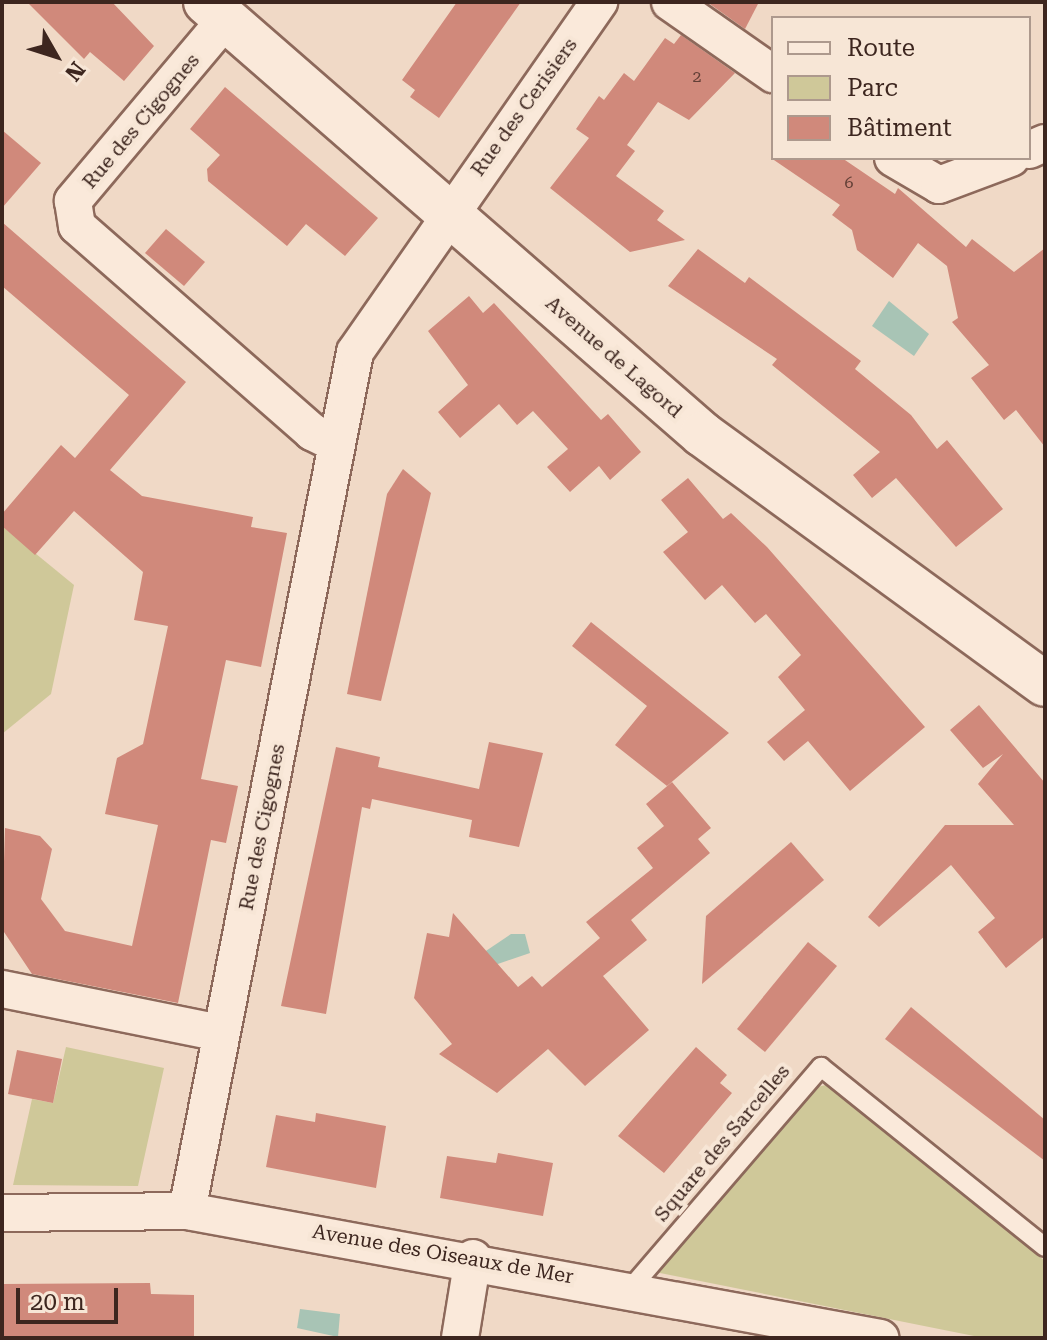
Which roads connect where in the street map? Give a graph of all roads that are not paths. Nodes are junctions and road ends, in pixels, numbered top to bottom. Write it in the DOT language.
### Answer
graph roads {
  1 [pos="599,2"];
  2 [pos="670,2"];
  3 [pos="216,11"];
  4 [pos="771,73"];
  5 [pos="896,160"];
  6 [pos="1006,160"];
  7 [pos="448,213"];
  8 [pos="335,443"];
  9 [pos="1045,684"];
  10 [pos="2,989"];
  11 [pos="221,1033"];
  12 [pos="187,1211"];
  13 [pos="2,1213"];
  14 [pos="1045,1247"];
  15 [pos="473,1258"];
  16 [pos="630,1289"];
  17 [pos="859,1336"];
  18 [pos="460,1338"];
  1 -- 7 [label="street, Rue des Cerisiers"];
  2 -- 4 [label="street"];
  3 -- 7 [label="street, Avenue de Lagord"];
  3 -- 8 [label="street, Rue des Cigognes"];
  5 -- 6 [label="street"];
  7 -- 8 [label="street, Rue des Cigognes"];
  7 -- 9 [label="street, Avenue de Lagord"];
  8 -- 11 [label="street, Rue des Cigognes"];
  10 -- 11 [label="street"];
  11 -- 12 [label="street, Rue des Cigognes"];
  12 -- 13 [label="street, Avenue des Oiseaux de Mer"];
  12 -- 15 [label="street, Avenue des Oiseaux de Mer"];
  14 -- 16 [label="lane, Square des Sarcelles"];
  15 -- 16 [label="street, Avenue des Oiseaux de Mer"];
  15 -- 18 [label="street"];
  16 -- 17 [label="street, Avenue des Oiseaux de Mer"];
}
